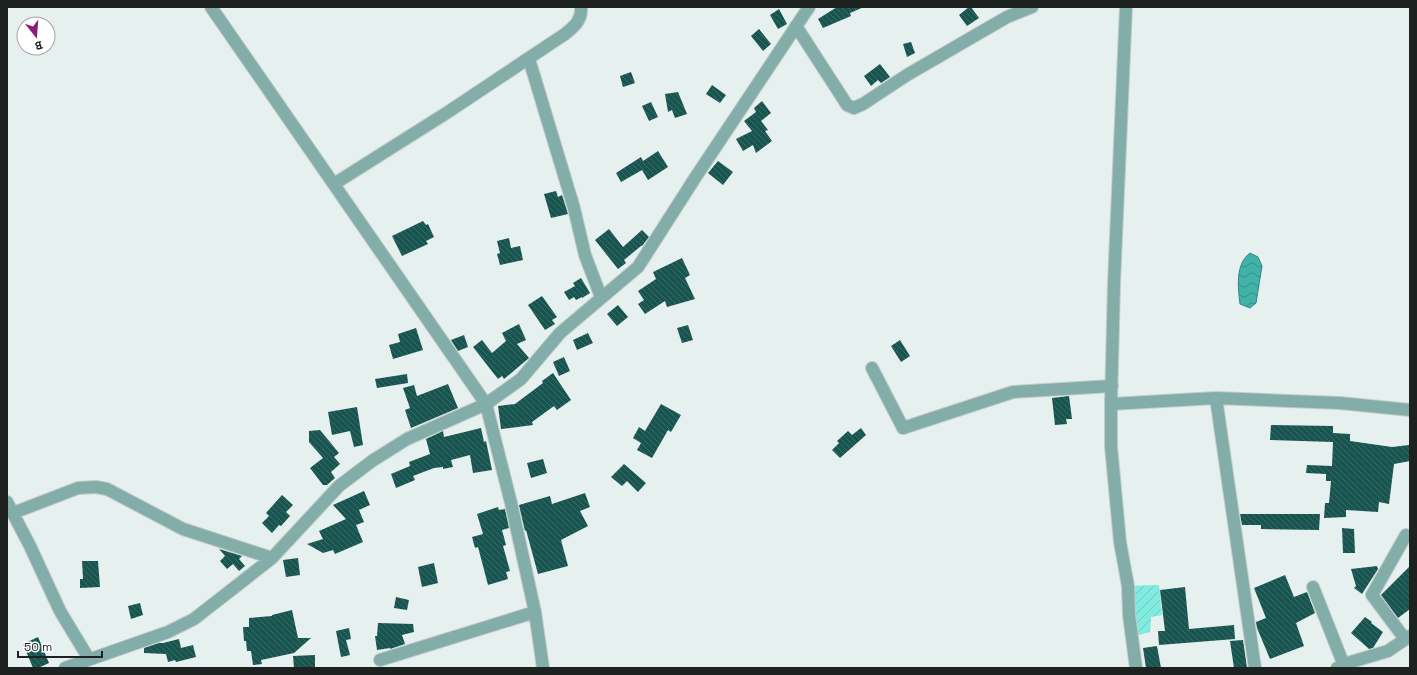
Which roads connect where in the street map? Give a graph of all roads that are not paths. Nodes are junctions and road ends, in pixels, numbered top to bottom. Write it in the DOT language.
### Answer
graph roads {
  1 [pos="212,7"];
  2 [pos="581,7"];
  3 [pos="809,7"];
  4 [pos="1032,7"];
  5 [pos="1126,7"];
  6 [pos="796,26"];
  7 [pos="529,58"];
  8 [pos="334,184"];
  9 [pos="601,297"];
  10 [pos="872,368"];
  11 [pos="1112,386"];
  12 [pos="1216,398"];
  13 [pos="486,404"];
  14 [pos="1111,404"];
  15 [pos="1410,410"];
  16 [pos="10,507"];
  17 [pos="1406,536"];
  18 [pos="272,558"];
  19 [pos="1313,587"];
  20 [pos="535,612"];
  21 [pos="1408,637"];
  22 [pos="89,659"];
  23 [pos="380,660"];
  24 [pos="1342,667"];
  25 [pos="65,668"];
  26 [pos="544,668"];
  27 [pos="1136,668"];
  28 [pos="1254,668"];
  1 -- 8 [label="street"];
  2 -- 7 [label="street"];
  3 -- 6 [label="street"];
  4 -- 6 [label="street"];
  5 -- 11 [label="street"];
  6 -- 9 [label="street"];
  7 -- 8 [label="street"];
  7 -- 9 [label="street"];
  8 -- 13 [label="street"];
  9 -- 13 [label="street"];
  10 -- 11 [label="street"];
  11 -- 14 [label="street"];
  12 -- 14 [label="street"];
  12 -- 15 [label="street"];
  12 -- 28 [label="street"];
  13 -- 18 [label="street"];
  13 -- 20 [label="street"];
  14 -- 27 [label="street"];
  16 -- 18 [label="street"];
  16 -- 22 [label="street"];
  17 -- 21 [label="street"];
  18 -- 22 [label="street"];
  19 -- 24 [label="street"];
  20 -- 23 [label="street"];
  20 -- 26 [label="street"];
  21 -- 24 [label="street"];
  22 -- 25 [label="street"];
}
